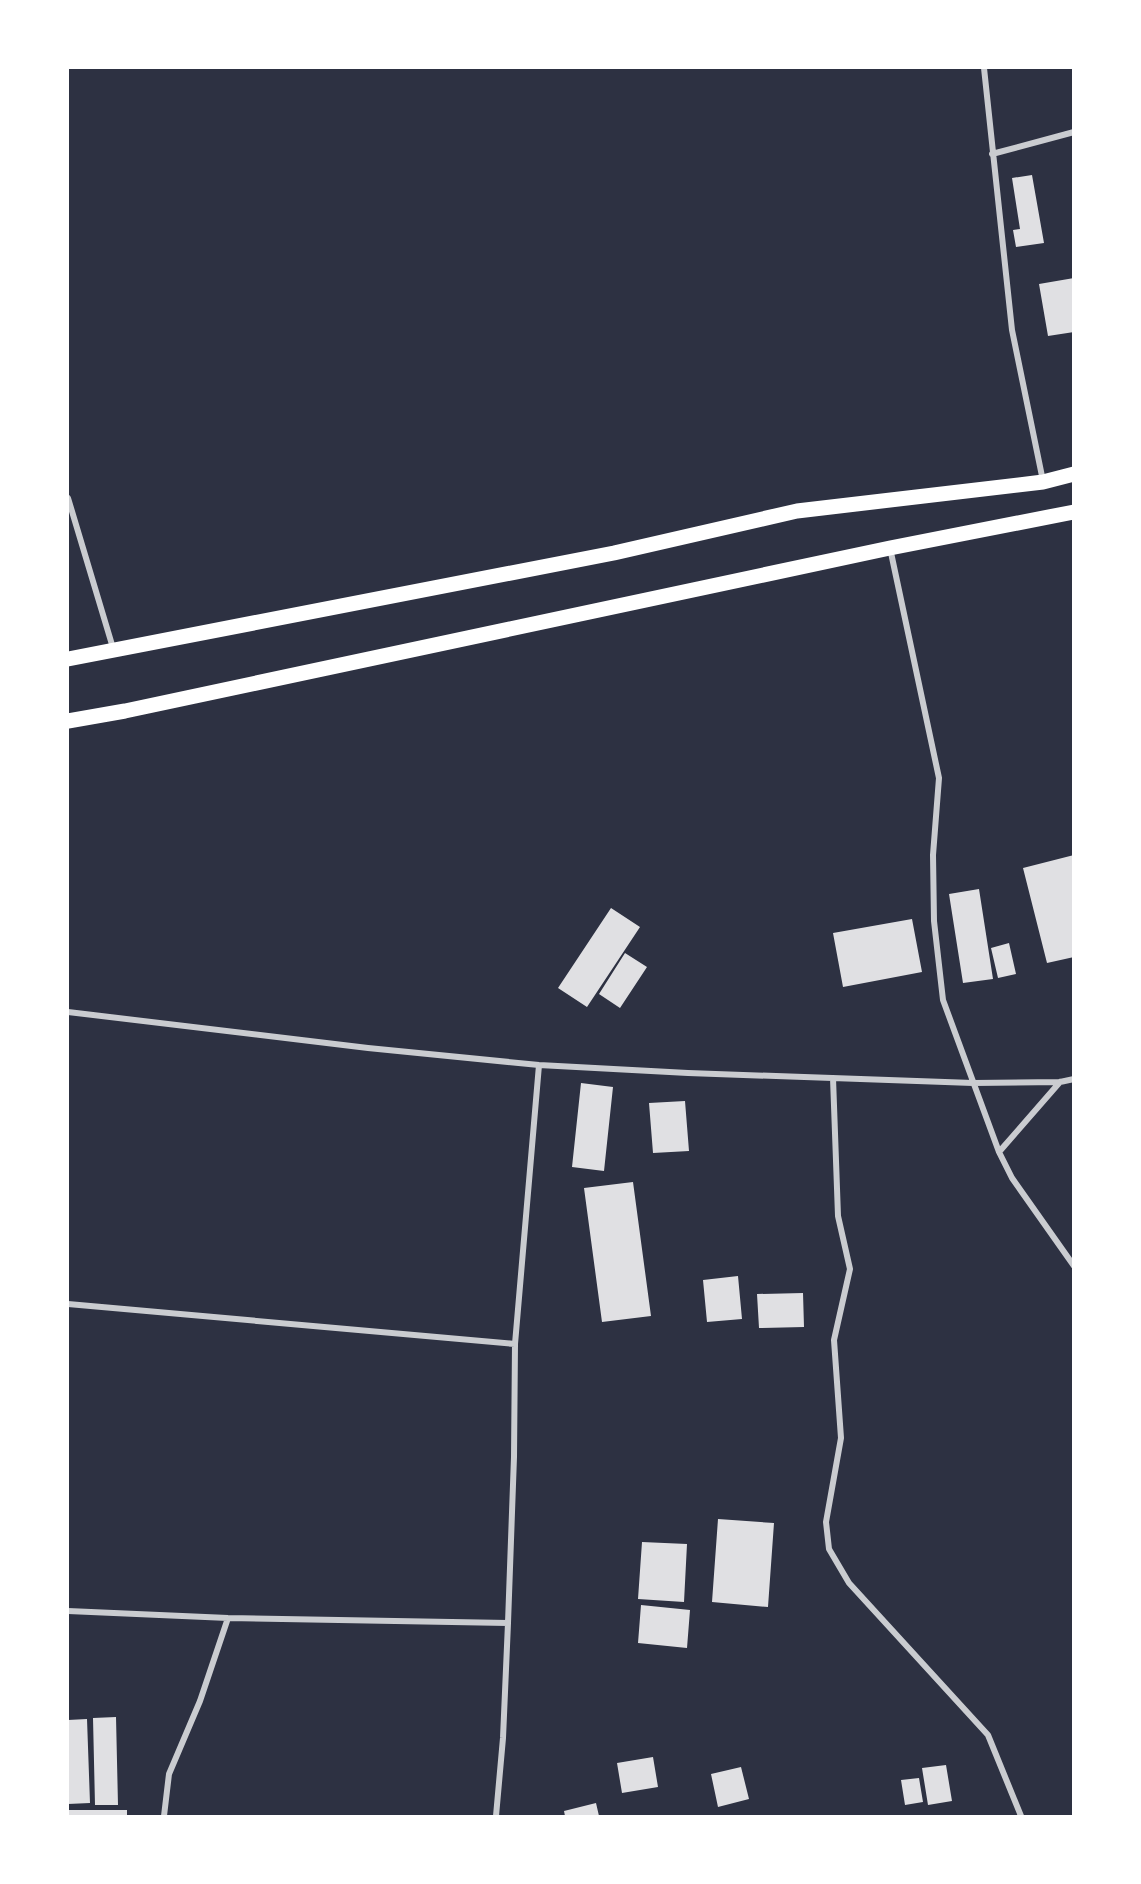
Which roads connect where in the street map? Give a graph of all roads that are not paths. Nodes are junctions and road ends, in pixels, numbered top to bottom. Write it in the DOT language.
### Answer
graph roads {
  1 [pos="984,68"];
  2 [pos="1074,132"];
  3 [pos="992,154"];
  4 [pos="1074,474"];
  5 [pos="1043,482"];
  6 [pos="68,498"];
  7 [pos="1074,512"];
  8 [pos="890,548"];
  9 [pos="114,649"];
  10 [pos="68,659"];
  11 [pos="68,721"];
  12 [pos="68,1012"];
  13 [pos="539,1065"];
  14 [pos="833,1078"];
  15 [pos="1074,1079"];
  16 [pos="1060,1082"];
  17 [pos="974,1083"];
  18 [pos="999,1152"];
  19 [pos="1074,1266"];
  20 [pos="68,1304"];
  21 [pos="515,1344"];
  22 [pos="68,1611"];
  23 [pos="228,1618"];
  24 [pos="508,1623"];
  25 [pos="164,1816"];
  26 [pos="496,1816"];
  27 [pos="1021,1816"];
  1 -- 3 [label="street"];
  2 -- 3 [label="street"];
  3 -- 5 [label="street"];
  4 -- 5 [label="main road"];
  5 -- 9 [label="main road"];
  6 -- 9 [label="street"];
  7 -- 8 [label="main road"];
  8 -- 11 [label="main road"];
  8 -- 17 [label="street"];
  9 -- 10 [label="main road"];
  12 -- 13 [label="street"];
  13 -- 14 [label="street"];
  13 -- 21 [label="street"];
  14 -- 17 [label="street"];
  14 -- 27 [label="street"];
  15 -- 16 [label="street"];
  16 -- 17 [label="street"];
  16 -- 18 [label="street"];
  17 -- 18 [label="street"];
  18 -- 19 [label="street"];
  20 -- 21 [label="street"];
  21 -- 24 [label="street"];
  22 -- 23 [label="street"];
  23 -- 24 [label="street"];
  23 -- 25 [label="street"];
  24 -- 26 [label="street"];
}
